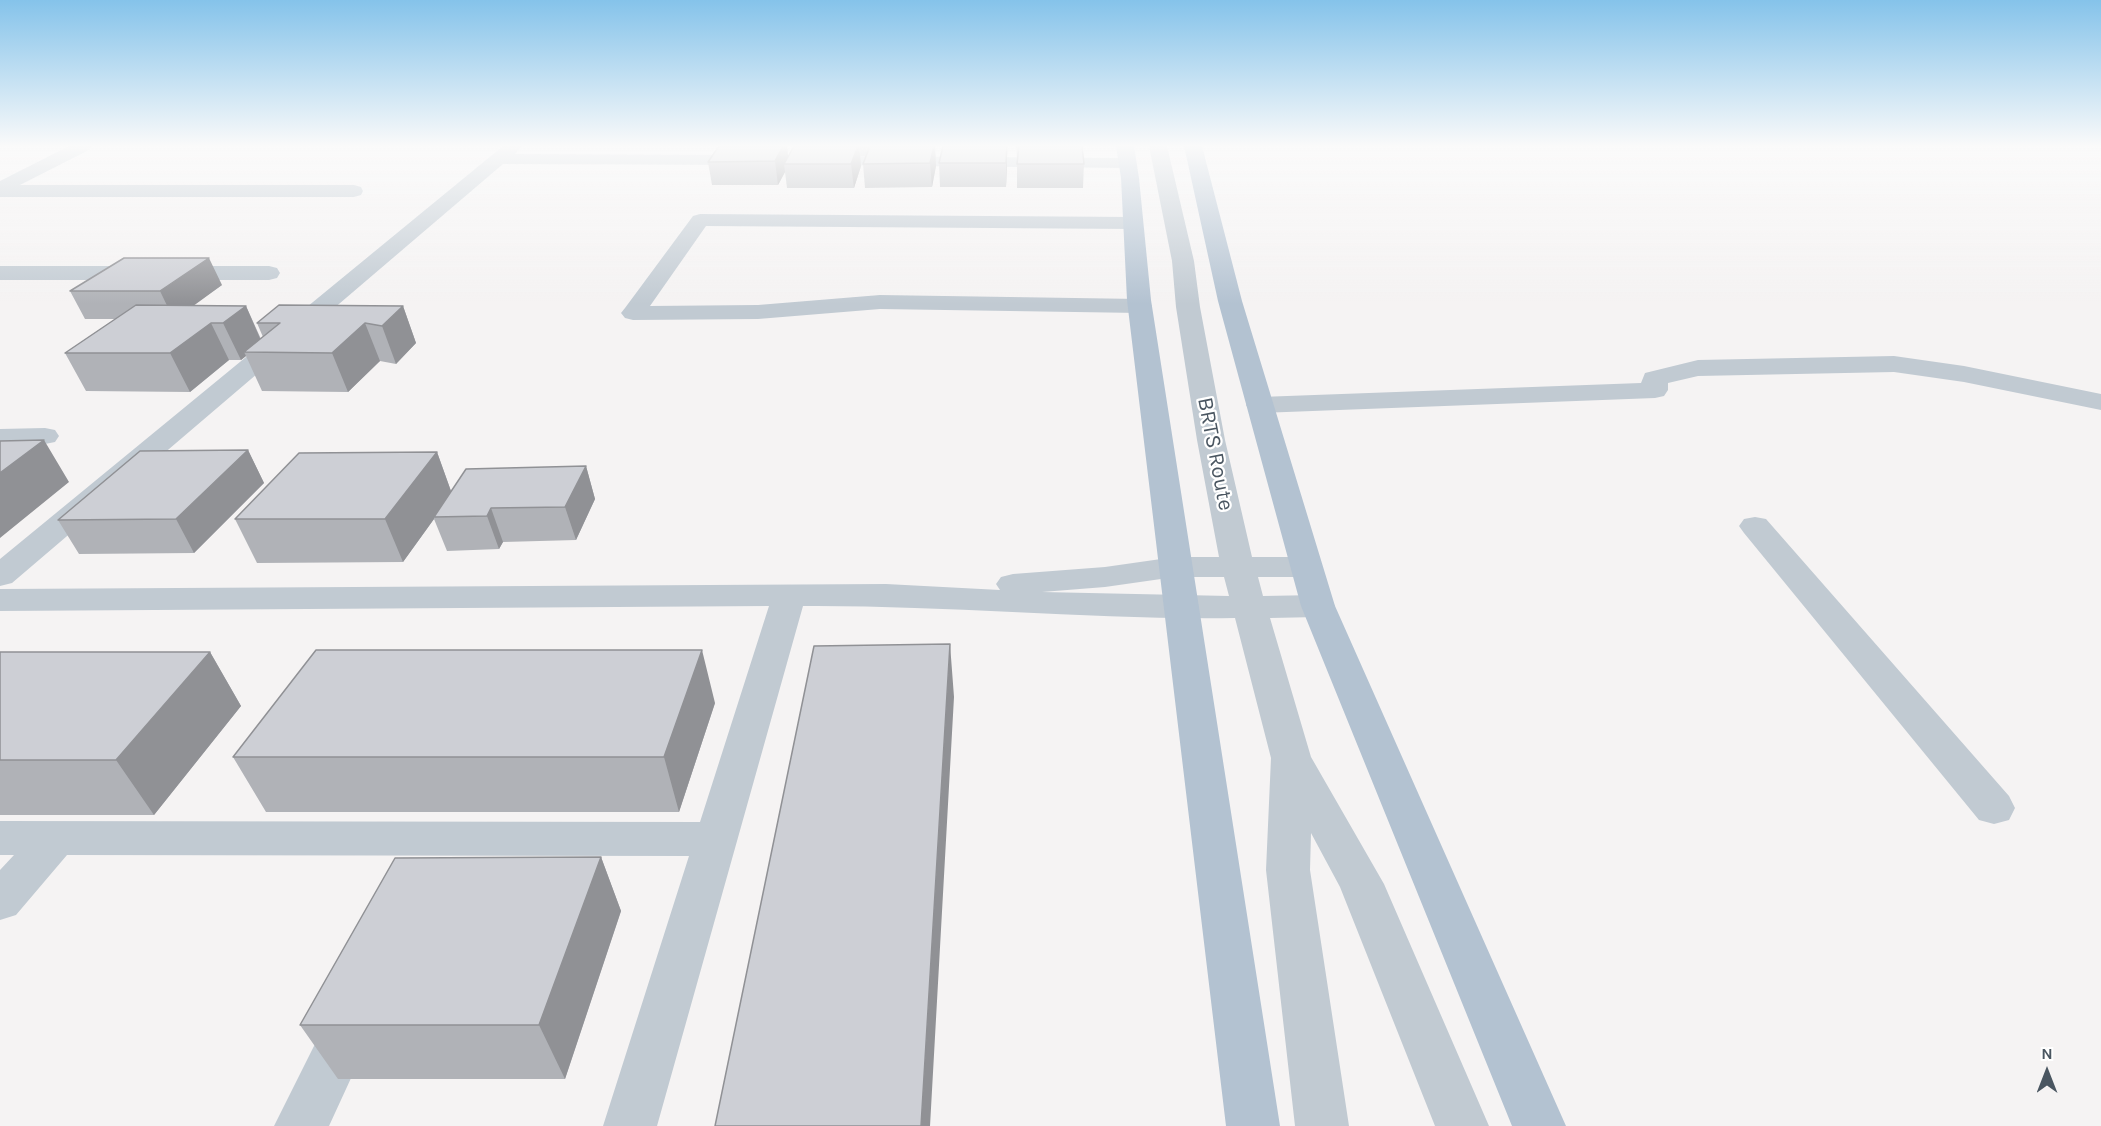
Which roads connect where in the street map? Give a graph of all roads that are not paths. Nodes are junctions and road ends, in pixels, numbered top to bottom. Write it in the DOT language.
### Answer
graph roads {
  1 [pos="451,199"];
  2 [pos="1134,199"];
  3 [pos="1157,199"];
  4 [pos="1206,199"];
  5 [pos="1133,223"];
  6 [pos="0,273"];
  7 [pos="269,273"];
  8 [pos="1140,306"];
  9 [pos="2101,402"];
  10 [pos="1260,405"];
  11 [pos="45,436"];
  12 [pos="0,437"];
  13 [pos="1755,526"];
  14 [pos="1175,567"];
  15 [pos="1238,567"];
  16 [pos="1305,567"];
  17 [pos="0,576"];
  18 [pos="886,595"];
  19 [pos="789,596"];
  20 [pos="0,600"];
  21 [pos="1318,606"];
  22 [pos="1249,607"];
  23 [pos="1182,608"];
  24 [pos="1291,758"];
  25 [pos="1994,808"];
  26 [pos="0,838"];
  27 [pos="56,838"];
  28 [pos="442,838"];
  29 [pos="716,839"];
  30 [pos="421,881"];
  31 [pos="0,901"];
  32 [pos="369,988"];
  33 [pos="301,1126"];
  34 [pos="630,1126"];
  35 [pos="1253,1126"];
  36 [pos="1322,1126"];
  37 [pos="1462,1126"];
  38 [pos="1539,1126"];
  1 -- 17 [label="street"];
  2 -- 5 [label="main road"];
  3 -- 15 [label="street, BRTS Route"];
  4 -- 10 [label="main road"];
  5 -- 8 [label="main road"];
  5 -- 8 [label="street"];
  6 -- 7 [label="street"];
  8 -- 14 [label="main road"];
  9 -- 10 [label="street"];
  10 -- 16 [label="main road"];
  11 -- 12 [label="street"];
  13 -- 25 [label="street"];
  14 -- 15 [label="street"];
  14 -- 18 [label="street"];
  14 -- 23 [label="main road"];
  15 -- 16 [label="street"];
  15 -- 22 [label="street, BRTS Route"];
  16 -- 21 [label="main road"];
  18 -- 19 [label="street"];
  18 -- 23 [label="street"];
  19 -- 20 [label="street"];
  19 -- 29 [label="street"];
  21 -- 22 [label="street"];
  21 -- 38 [label="main road"];
  22 -- 23 [label="street"];
  22 -- 24 [label="street, BRTS Route"];
  23 -- 35 [label="main road"];
  24 -- 36 [label="street"];
  24 -- 37 [label="street"];
  26 -- 27 [label="street"];
  27 -- 28 [label="street"];
  27 -- 31 [label="street"];
  28 -- 29 [label="street"];
  28 -- 30 [label="street"];
  29 -- 34 [label="street"];
  32 -- 33 [label="street"];
}
